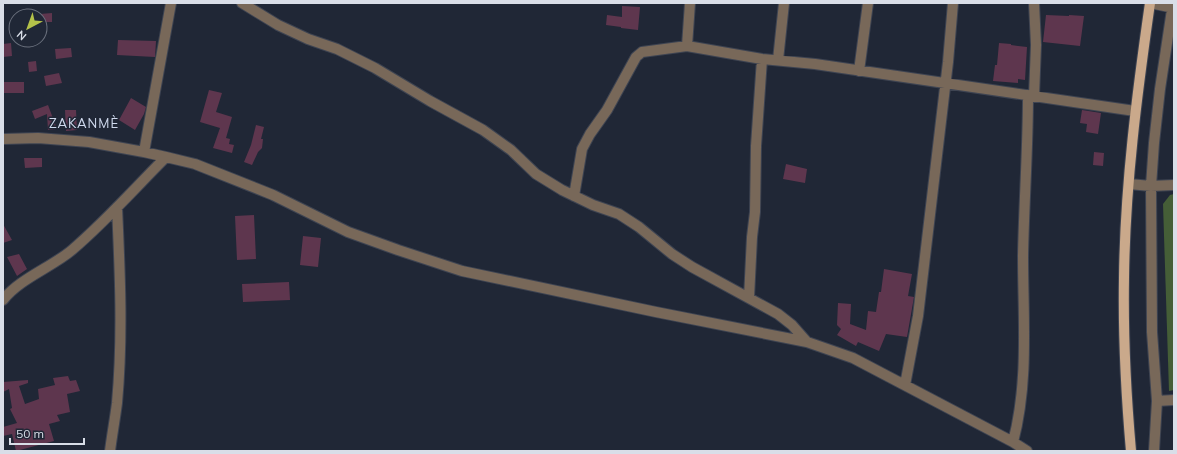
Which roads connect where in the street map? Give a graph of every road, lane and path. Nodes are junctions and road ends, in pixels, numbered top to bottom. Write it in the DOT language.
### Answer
graph roads {
  1 [pos="171,3"];
  2 [pos="242,3"];
  3 [pos="690,3"];
  4 [pos="784,3"];
  5 [pos="868,3"];
  6 [pos="953,3"];
  7 [pos="1034,3"];
  8 [pos="1150,3"];
  9 [pos="1173,7"];
  10 [pos="687,46"];
  11 [pos="762,59"];
  12 [pos="778,60"];
  13 [pos="858,71"];
  14 [pos="945,84"];
  15 [pos="1031,96"];
  16 [pos="1135,111"];
  17 [pos="3,138"];
  18 [pos="144,152"];
  19 [pos="166,157"];
  20 [pos="1129,184"];
  21 [pos="1174,185"];
  22 [pos="1152,186"];
  23 [pos="574,196"];
  24 [pos="117,207"];
  25 [pos="749,298"];
  26 [pos="3,300"];
  27 [pos="807,342"];
  28 [pos="905,385"];
  29 [pos="1157,400"];
  30 [pos="1174,400"];
  31 [pos="1013,442"];
  32 [pos="110,451"];
  33 [pos="1027,451"];
  34 [pos="1131,451"];
  35 [pos="1154,451"];
  1 -- 18 [label="street"];
  2 -- 23 [label="street"];
  3 -- 10 [label="street"];
  4 -- 12 [label="street"];
  5 -- 13 [label="street"];
  6 -- 14 [label="street"];
  7 -- 15 [label="street"];
  8 -- 9 [label="street"];
  8 -- 16 [label="main road"];
  9 -- 22 [label="street"];
  10 -- 11 [label="street"];
  10 -- 23 [label="street"];
  11 -- 12 [label="street"];
  11 -- 25 [label="street"];
  12 -- 13 [label="street"];
  13 -- 14 [label="street"];
  14 -- 15 [label="street"];
  14 -- 28 [label="street"];
  15 -- 16 [label="street"];
  15 -- 31 [label="street"];
  16 -- 20 [label="main road"];
  17 -- 18 [label="street"];
  18 -- 19 [label="street"];
  19 -- 24 [label="street"];
  19 -- 27 [label="street"];
  20 -- 22 [label="street"];
  20 -- 34 [label="main road"];
  21 -- 22 [label="street"];
  22 -- 29 [label="street"];
  23 -- 25 [label="street"];
  24 -- 26 [label="street"];
  24 -- 32 [label="street"];
  25 -- 27 [label="street"];
  27 -- 28 [label="street"];
  28 -- 31 [label="street"];
  29 -- 30 [label="street"];
  29 -- 35 [label="street"];
  31 -- 33 [label="street"];
}
